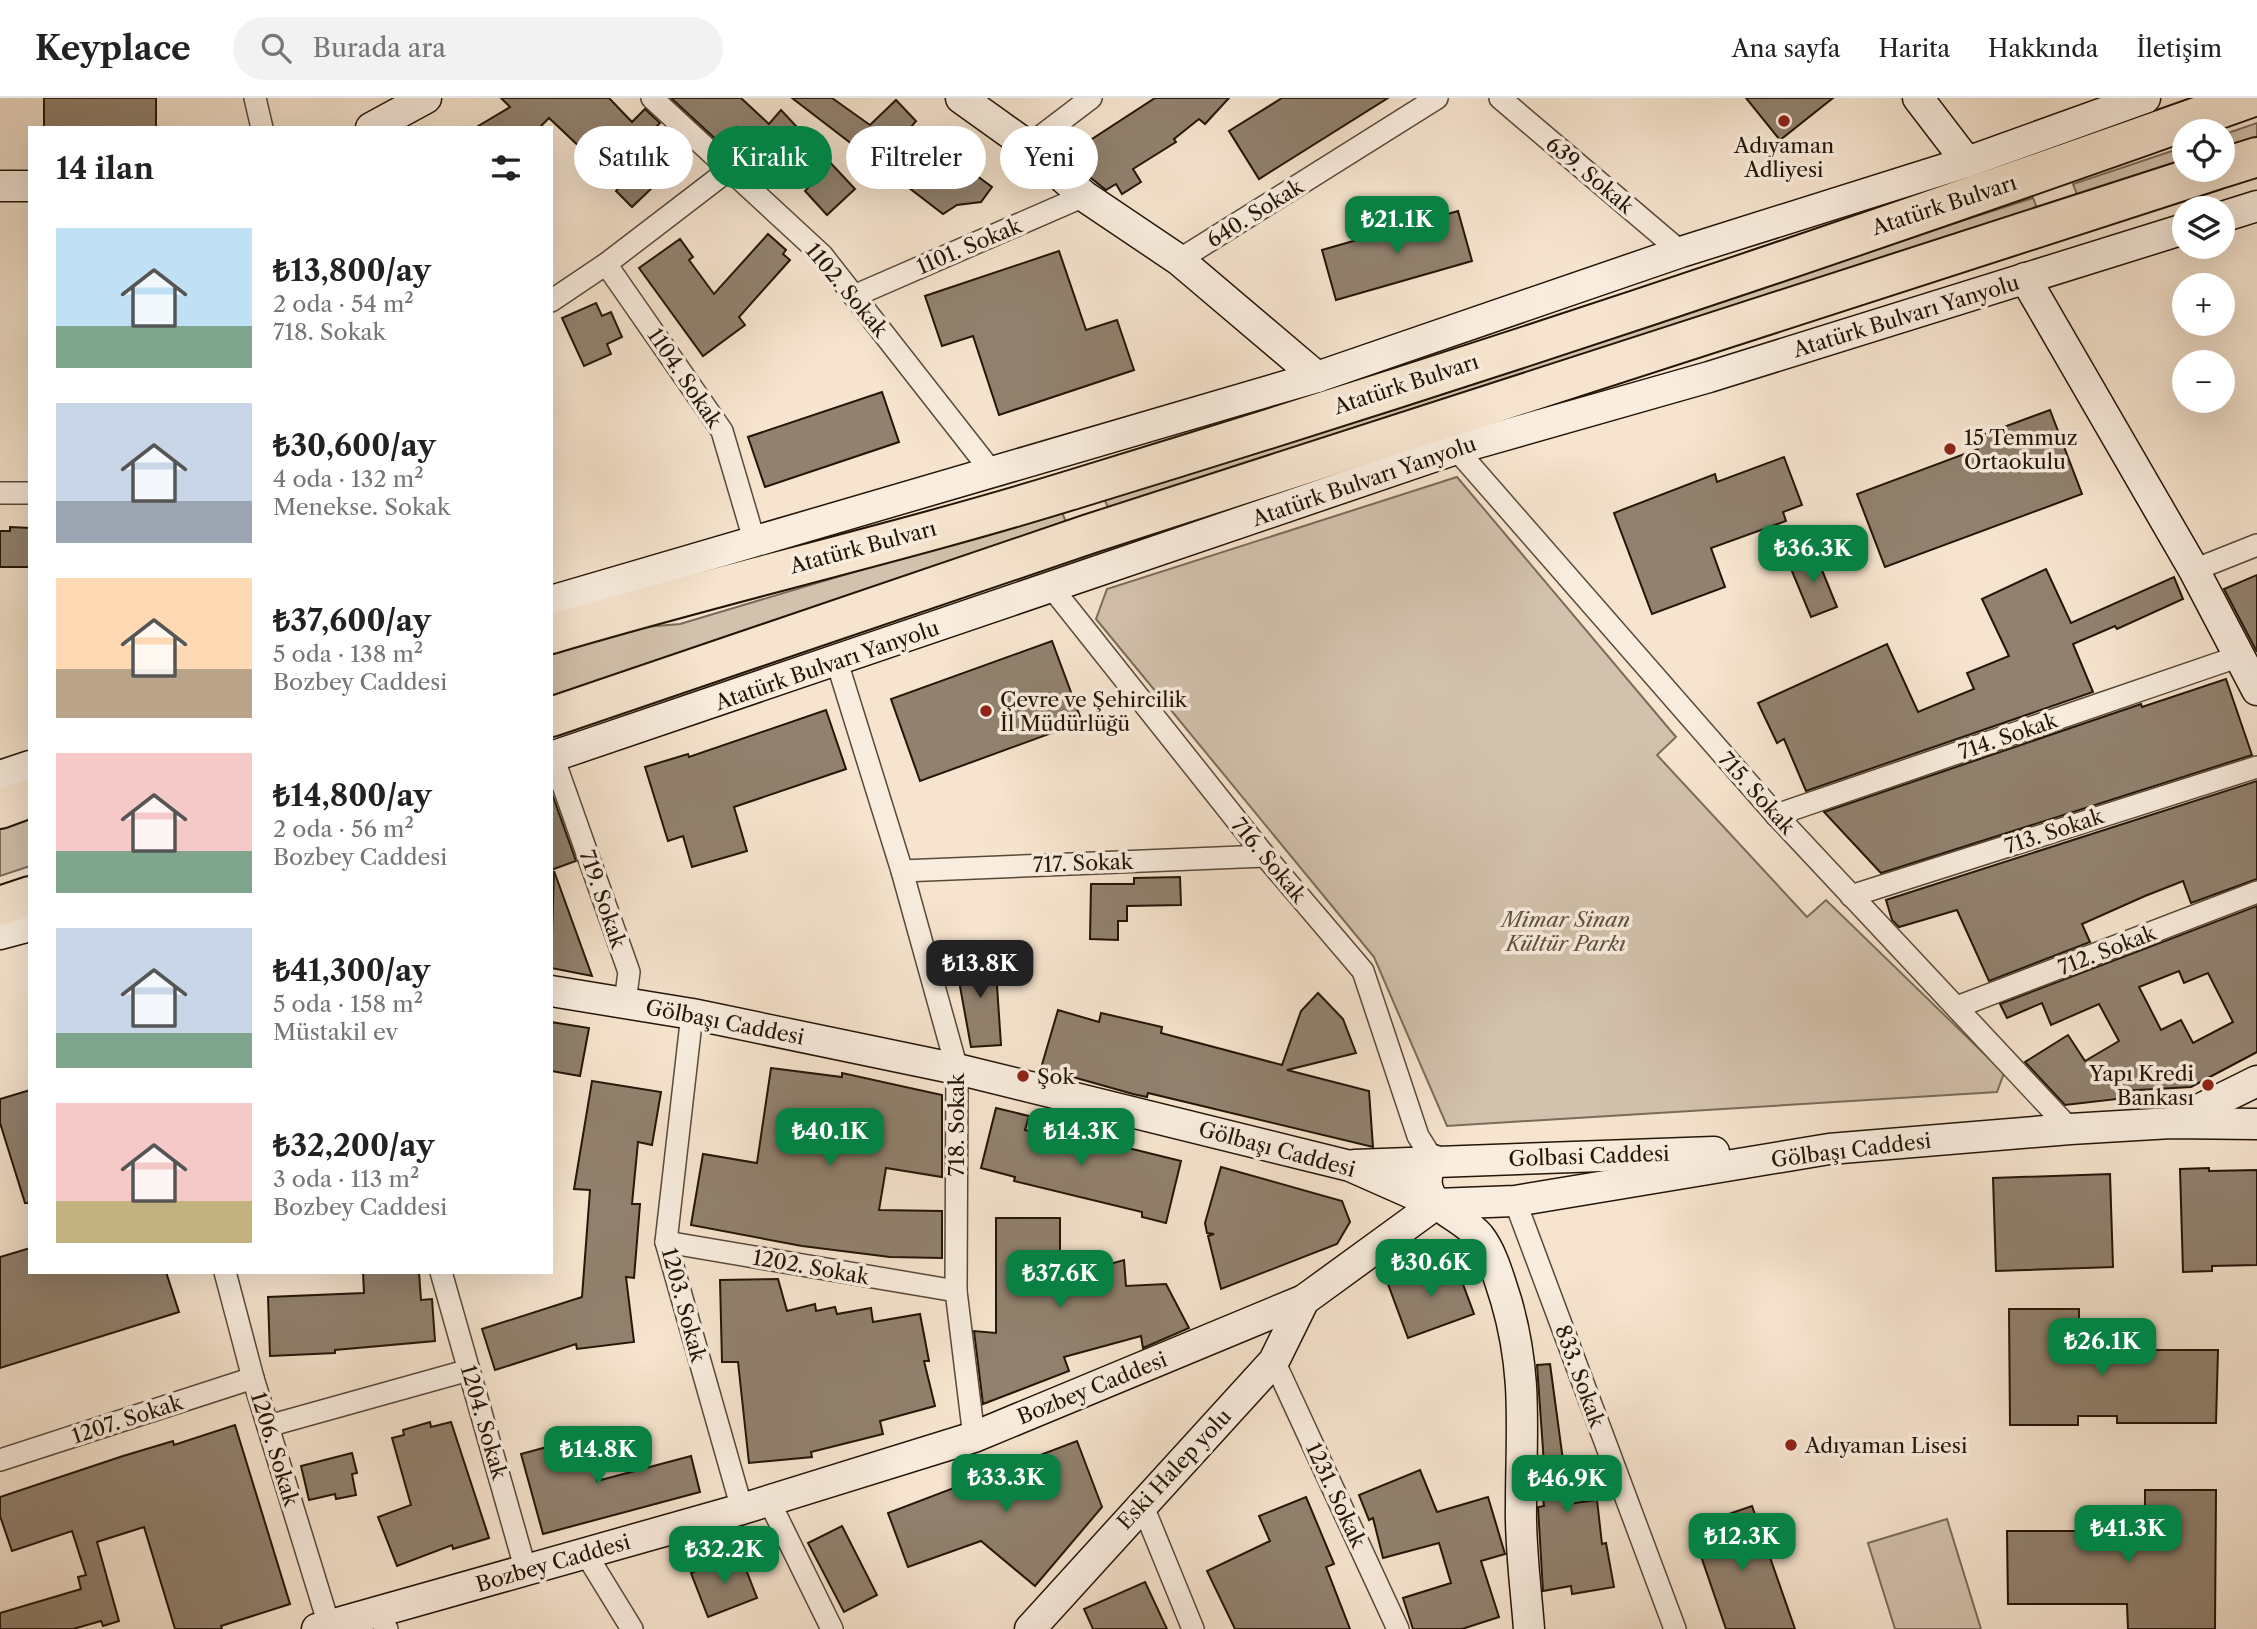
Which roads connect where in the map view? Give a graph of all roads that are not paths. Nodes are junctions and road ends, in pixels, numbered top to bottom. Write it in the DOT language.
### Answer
graph roads {
  1 [pos="255,98"];
  2 [pos="426,98"];
  3 [pos="652,98"];
  4 [pos="961,98"];
  5 [pos="1091,98"];
  6 [pos="1437,98"];
  7 [pos="1500,98"];
  8 [pos="1918,98"];
  9 [pos="2145,98"];
  10 [pos="2250,98"];
  11 [pos="262,126"];
  12 [pos="375,126"];
  13 [pos="1000,126"];
  14 [pos="1054,126"];
  15 [pos="707,148"];
  16 [pos="2257,157"];
  17 [pos="1967,162"];
  18 [pos="2235,164"];
  19 [pos="2179,182"];
  20 [pos="0,186"];
  21 [pos="28,186"];
  22 [pos="707,187"];
  23 [pos="751,189"];
  24 [pos="1076,189"];
  25 [pos="1084,196"];
  26 [pos="2257,206"];
  27 [pos="2235,213"];
  28 [pos="2172,233"];
  29 [pos="1681,252"];
  30 [pos="1180,260"];
  31 [pos="606,264"];
  32 [pos="2025,278"];
  33 [pos="854,296"];
  34 [pos="553,300"];
  35 [pos="1317,377"];
  36 [pos="1455,449"];
  37 [pos="992,472"];
  38 [pos="0,493"];
  39 [pos="28,493"];
  40 [pos="755,543"];
  41 [pos="2257,545"];
  42 [pos="2194,570"];
  43 [pos="1052,588"];
  44 [pos="553,600"];
  45 [pos="553,633"];
  46 [pos="2240,656"];
  47 [pos="837,662"];
  48 [pos="2257,690"];
  49 [pos="553,716"];
  50 [pos="553,757"];
  51 [pos="553,760"];
  52 [pos="28,767"];
  53 [pos="2257,767"];
  54 [pos="0,776"];
  55 [pos="28,799"];
  56 [pos="0,808"];
  57 [pos="1776,815"];
  58 [pos="1265,856"];
  59 [pos="902,871"];
  60 [pos="2257,892"];
  61 [pos="1851,896"];
  62 [pos="28,897"];
  63 [pos="0,906"];
  64 [pos="28,927"];
  65 [pos="0,934"];
  66 [pos="553,991"];
  67 [pos="625,1002"];
  68 [pos="1957,1007"];
  69 [pos="692,1014"];
  70 [pos="957,1069"];
  71 [pos="2257,1081"];
  72 [pos="2171,1124"];
  73 [pos="2257,1124"];
  74 [pos="2070,1129"];
  75 [pos="1829,1149"];
  76 [pos="1512,1158"];
  77 [pos="1433,1160"];
  78 [pos="1350,1166"];
  79 [pos="1515,1201"];
  80 [pos="1436,1204"];
  81 [pos="666,1242"];
  82 [pos="226,1274"];
  83 [pos="442,1274"];
  84 [pos="956,1291"];
  85 [pos="1304,1300"];
  86 [pos="1274,1360"];
  87 [pos="469,1370"];
  88 [pos="253,1378"];
  89 [pos="268,1426"];
  90 [pos="974,1437"];
  91 [pos="0,1460"];
  92 [pos="1142,1504"];
  93 [pos="755,1505"];
  94 [pos="586,1554"];
  95 [pos="526,1571"];
  96 [pos="381,1620"];
  97 [pos="323,1627"];
  98 [pos="632,1629"];
  99 [pos="832,1629"];
  100 [pos="1030,1629"];
  101 [pos="1193,1629"];
  102 [pos="1398,1629"];
  103 [pos="1529,1629"];
  104 [pos="1675,1629"];
  1 -- 11 [label="street"];
  2 -- 12 [label="street"];
  3 -- 15 [label="street, 1102. Sokak"];
  4 -- 13 [label="street"];
  5 -- 14 [label="street"];
  6 -- 30 [label="street, 640. Sokak"];
  7 -- 29 [label="street, 639. Sokak"];
  8 -- 17 [label="street"];
  9 -- 17 [label="street"];
  10 -- 45 [label="highway, Atatürk Bulvarı"];
  16 -- 18 [label="highway"];
  17 -- 29 [label="street"];
  19 -- 49 [label="highway"];
  20 -- 21 [label="street"];
  22 -- 31 [label="street"];
  23 -- 33 [label="street, 1102. Sokak"];
  24 -- 25 [label="street"];
  25 -- 30 [label="street"];
  25 -- 33 [label="street, 1101. Sokak"];
  26 -- 27 [label="street"];
  28 -- 32 [label="street, Atatürk Bulvarı Yanyolu"];
  29 -- 35 [label="street"];
  30 -- 35 [label="street"];
  31 -- 34 [label="street"];
  31 -- 40 [label="street, 1104. Sokak"];
  32 -- 36 [label="street, Atatürk Bulvarı Yanyolu"];
  32 -- 42 [label="street"];
  33 -- 37 [label="street, 1102. Sokak"];
  35 -- 37 [label="street"];
  36 -- 43 [label="street, Atatürk Bulvarı Yanyolu"];
  36 -- 57 [label="street, 715. Sokak"];
  37 -- 40 [label="street"];
  38 -- 39 [label="street"];
  40 -- 44 [label="street"];
  41 -- 42 [label="street"];
  42 -- 46 [label="street"];
  43 -- 47 [label="street, Atatürk Bulvarı Yanyolu"];
  43 -- 58 [label="street, 716. Sokak"];
  46 -- 48 [label="street"];
  46 -- 57 [label="street, 714. Sokak"];
  47 -- 50 [label="street, Atatürk Bulvarı Yanyolu"];
  47 -- 59 [label="street, 718. Sokak"];
  51 -- 67 [label="street, 719. Sokak"];
  52 -- 54 [label="street"];
  53 -- 61 [label="street, 713. Sokak"];
  55 -- 56 [label="highway"];
  57 -- 61 [label="street, 715. Sokak"];
  58 -- 59 [label="street, 717. Sokak"];
  58 -- 77 [label="street, 716. Sokak"];
  59 -- 70 [label="street, 718. Sokak"];
  60 -- 68 [label="street, 712. Sokak"];
  61 -- 68 [label="street, 715. Sokak"];
  62 -- 63 [label="highway"];
  64 -- 65 [label="street"];
  66 -- 67 [label="street, Gölbaşı Caddesi"];
  67 -- 69 [label="street, Gölbaşı Caddesi"];
  68 -- 74 [label="street, 715. Sokak"];
  69 -- 70 [label="street, Gölbaşı Caddesi"];
  69 -- 81 [label="street, 1203. Sokak"];
  70 -- 78 [label="street, Gölbaşı Caddesi"];
  70 -- 84 [label="street, 718. Sokak"];
  71 -- 72 [label="street"];
  72 -- 73 [label="street, Gölbaşı Caddesi"];
  72 -- 74 [label="street, Gölbaşı Caddesi"];
  74 -- 75 [label="street, Gölbaşı Caddesi"];
  75 -- 76 [label="street, Golbasi Caddesi"];
  75 -- 79 [label="street, Gölbaşı Caddesi"];
  76 -- 77 [label="street, Golbasi Caddesi"];
  76 -- 79 [label="street"];
  77 -- 78 [label="street, Golbasi Caddesi"];
  77 -- 80 [label="street"];
  78 -- 80 [label="street, Gölbaşı Caddesi"];
  79 -- 80 [label="street, Gölbaşı Caddesi"];
  79 -- 104 [label="street, 833. Sokak"];
  80 -- 85 [label="street, Bozbey Caddesi"];
  80 -- 103 [label="street"];
  81 -- 84 [label="street, 1202. Sokak"];
  81 -- 93 [label="street, 1203. Sokak"];
  82 -- 88 [label="street, 1206. Sokak"];
  83 -- 87 [label="street, 1204. Sokak"];
  84 -- 90 [label="street, 718. Sokak"];
  85 -- 86 [label="street, Eski Halep yolu"];
  85 -- 90 [label="street, Bozbey Caddesi"];
  86 -- 92 [label="street, Eski Halep yolu"];
  86 -- 102 [label="street, 1231. Sokak"];
  87 -- 89 [label="street"];
  87 -- 95 [label="street, 1204. Sokak"];
  88 -- 89 [label="street, 1206. Sokak"];
  88 -- 91 [label="street, 1207. Sokak"];
  89 -- 97 [label="street, 1206. Sokak"];
  90 -- 93 [label="street, Bozbey Caddesi"];
  92 -- 100 [label="street, Eski Halep yolu"];
  92 -- 101 [label="street"];
  93 -- 94 [label="street, Bozbey Caddesi"];
  93 -- 99 [label="street, 1203. Sokak"];
  94 -- 95 [label="street, Bozbey Caddesi"];
  94 -- 98 [label="street"];
  95 -- 96 [label="street, Bozbey Caddesi"];
  96 -- 97 [label="street, Bozbey Caddesi"];
}
